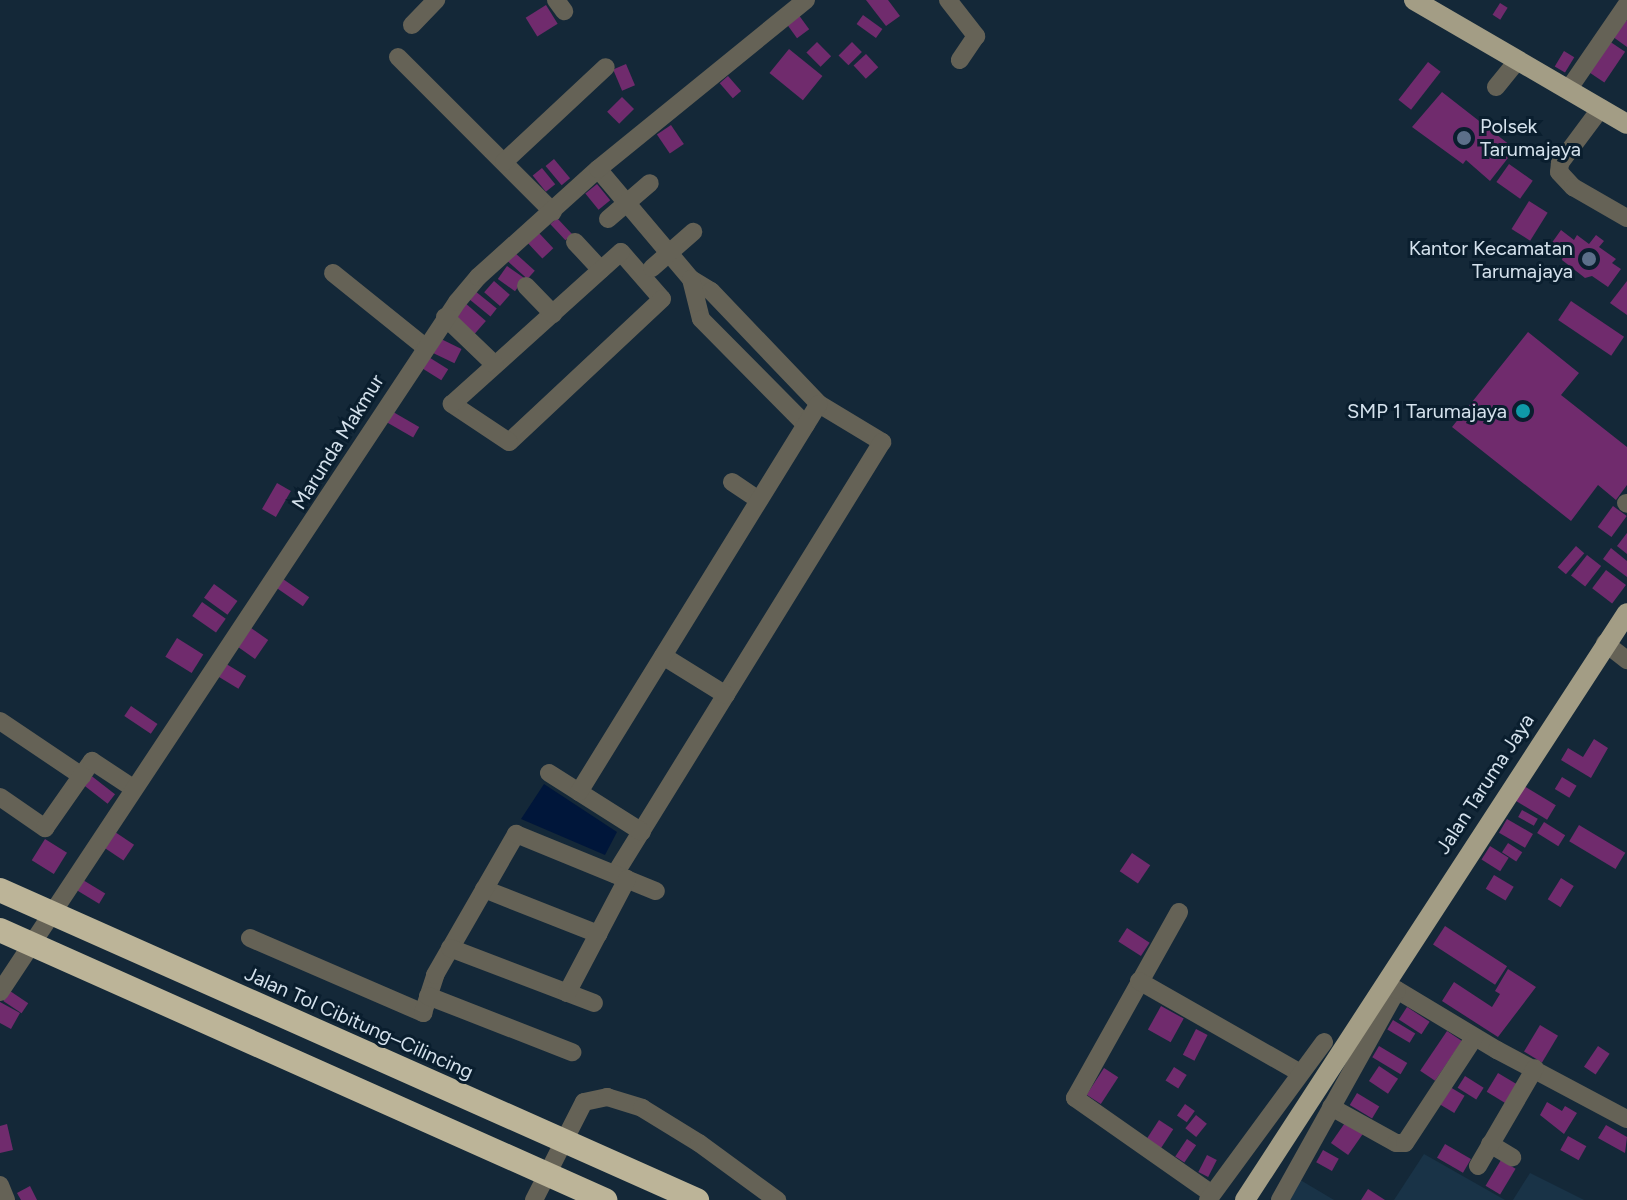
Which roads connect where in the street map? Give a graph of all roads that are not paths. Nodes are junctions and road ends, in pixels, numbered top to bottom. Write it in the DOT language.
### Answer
graph roads {
  1 [pos="436,0"];
  2 [pos="806,0"];
  3 [pos="948,0"];
  4 [pos="1414,0"];
  5 [pos="1627,4"];
  6 [pos="412,25"];
  7 [pos="398,57"];
  8 [pos="960,60"];
  9 [pos="1518,60"];
  10 [pos="606,67"];
  11 [pos="1496,87"];
  12 [pos="1568,90"];
  13 [pos="1601,108"];
  14 [pos="1627,124"];
  15 [pos="504,162"];
  16 [pos="598,169"];
  17 [pos="650,183"];
  18 [pos="627,203"];
  19 [pos="553,212"];
  20 [pos="1627,218"];
  21 [pos="608,219"];
  22 [pos="693,232"];
  23 [pos="575,242"];
  24 [pos="669,253"];
  25 [pos="652,268"];
  26 [pos="601,270"];
  27 [pos="333,273"];
  28 [pos="691,279"];
  29 [pos="526,286"];
  30 [pos="553,314"];
  31 [pos="445,317"];
  32 [pos="425,347"];
  33 [pos="495,365"];
  34 [pos="819,404"];
  35 [pos="806,425"];
  36 [pos="732,482"];
  37 [pos="759,500"];
  38 [pos="1626,616"];
  39 [pos="1605,643"];
  40 [pos="663,656"];
  41 [pos="1627,660"];
  42 [pos="726,695"];
  43 [pos="0,721"];
  44 [pos="549,773"];
  45 [pos="82,776"];
  46 [pos="133,788"];
  47 [pos="579,792"];
  48 [pos="0,797"];
  49 [pos="642,832"];
  50 [pos="621,877"];
  51 [pos="484,889"];
  52 [pos="0,890"];
  53 [pos="656,891"];
  54 [pos="1179,912"];
  55 [pos="0,930"];
  56 [pos="598,934"];
  57 [pos="250,938"];
  58 [pos="450,948"];
  59 [pos="1139,981"];
  60 [pos="1386,991"];
  61 [pos="0,992"];
  62 [pos="567,993"];
  63 [pos="428,996"];
  64 [pos="594,1003"];
  65 [pos="1474,1038"];
  66 [pos="1324,1042"];
  67 [pos="572,1052"];
  68 [pos="1535,1068"];
  69 [pos="1300,1073"];
  70 [pos="1331,1107"];
  71 [pos="1627,1119"];
  72 [pos="1490,1144"];
  73 [pos="1512,1157"];
  74 [pos="1478,1166"];
  75 [pos="0,1185"];
  76 [pos="1210,1197"];
  77 [pos="6,1200"];
  78 [pos="534,1200"];
  79 [pos="605,1200"];
  80 [pos="697,1200"];
  81 [pos="777,1200"];
  82 [pos="1245,1200"];
  83 [pos="1280,1200"];
  1 -- 6 [label="street"];
  2 -- 16 [label="street, Marunda Makmur"];
  3 -- 8 [label="street"];
  4 -- 9 [label="main road"];
  5 -- 12 [label="street"];
  7 -- 15 [label="street"];
  9 -- 11 [label="street"];
  9 -- 12 [label="main road"];
  10 -- 15 [label="street"];
  12 -- 13 [label="main road"];
  13 -- 14 [label="main road"];
  13 -- 20 [label="street"];
  15 -- 19 [label="street"];
  16 -- 18 [label="street"];
  16 -- 19 [label="street, Marunda Makmur"];
  17 -- 18 [label="street"];
  18 -- 21 [label="street"];
  18 -- 24 [label="street"];
  19 -- 31 [label="street, Marunda Makmur"];
  22 -- 24 [label="street"];
  23 -- 26 [label="street"];
  24 -- 25 [label="street"];
  24 -- 28 [label="street"];
  26 -- 30 [label="street"];
  26 -- 33 [label="street"];
  27 -- 32 [label="street"];
  28 -- 34 [label="street"];
  28 -- 35 [label="street"];
  29 -- 30 [label="street"];
  30 -- 33 [label="street"];
  31 -- 32 [label="street, Marunda Makmur"];
  31 -- 33 [label="street"];
  32 -- 46 [label="street, Marunda Makmur"];
  34 -- 35 [label="street"];
  34 -- 42 [label="street"];
  35 -- 37 [label="street"];
  36 -- 37 [label="street"];
  37 -- 40 [label="street"];
  38 -- 39 [label="main road, Jalan Taruma Jaya"];
  39 -- 41 [label="street"];
  39 -- 60 [label="main road, Jalan Taruma Jaya"];
  40 -- 42 [label="street"];
  40 -- 47 [label="street"];
  42 -- 49 [label="street"];
  43 -- 45 [label="street"];
  44 -- 47 [label="street"];
  45 -- 46 [label="street"];
  45 -- 48 [label="street"];
  46 -- 61 [label="street, Marunda Makmur"];
  47 -- 49 [label="street"];
  49 -- 50 [label="street"];
  50 -- 51 [label="street"];
  50 -- 53 [label="street"];
  50 -- 56 [label="street"];
  51 -- 56 [label="street"];
  51 -- 58 [label="street"];
  52 -- 80 [label="highway, Jalan Tol Cibitung–Cilincing, bridge"];
  54 -- 59 [label="street"];
  55 -- 79 [label="highway, bridge"];
  56 -- 62 [label="street"];
  57 -- 63 [label="street"];
  58 -- 62 [label="street"];
  58 -- 63 [label="street"];
  59 -- 69 [label="street"];
  59 -- 76 [label="street"];
  60 -- 65 [label="street"];
  60 -- 70 [label="street, Jalan Taruma Jaya"];
  60 -- 82 [label="main road, Jalan Taruma Jaya"];
  62 -- 64 [label="street"];
  63 -- 67 [label="street"];
  65 -- 68 [label="street"];
  65 -- 70 [label="street"];
  66 -- 69 [label="street"];
  68 -- 71 [label="street"];
  68 -- 72 [label="street"];
  69 -- 76 [label="street"];
  70 -- 83 [label="street, Jalan Taruma Jaya"];
  72 -- 73 [label="street"];
  72 -- 74 [label="street"];
  75 -- 77 [label="street"];
  78 -- 81 [label="street"];
}
